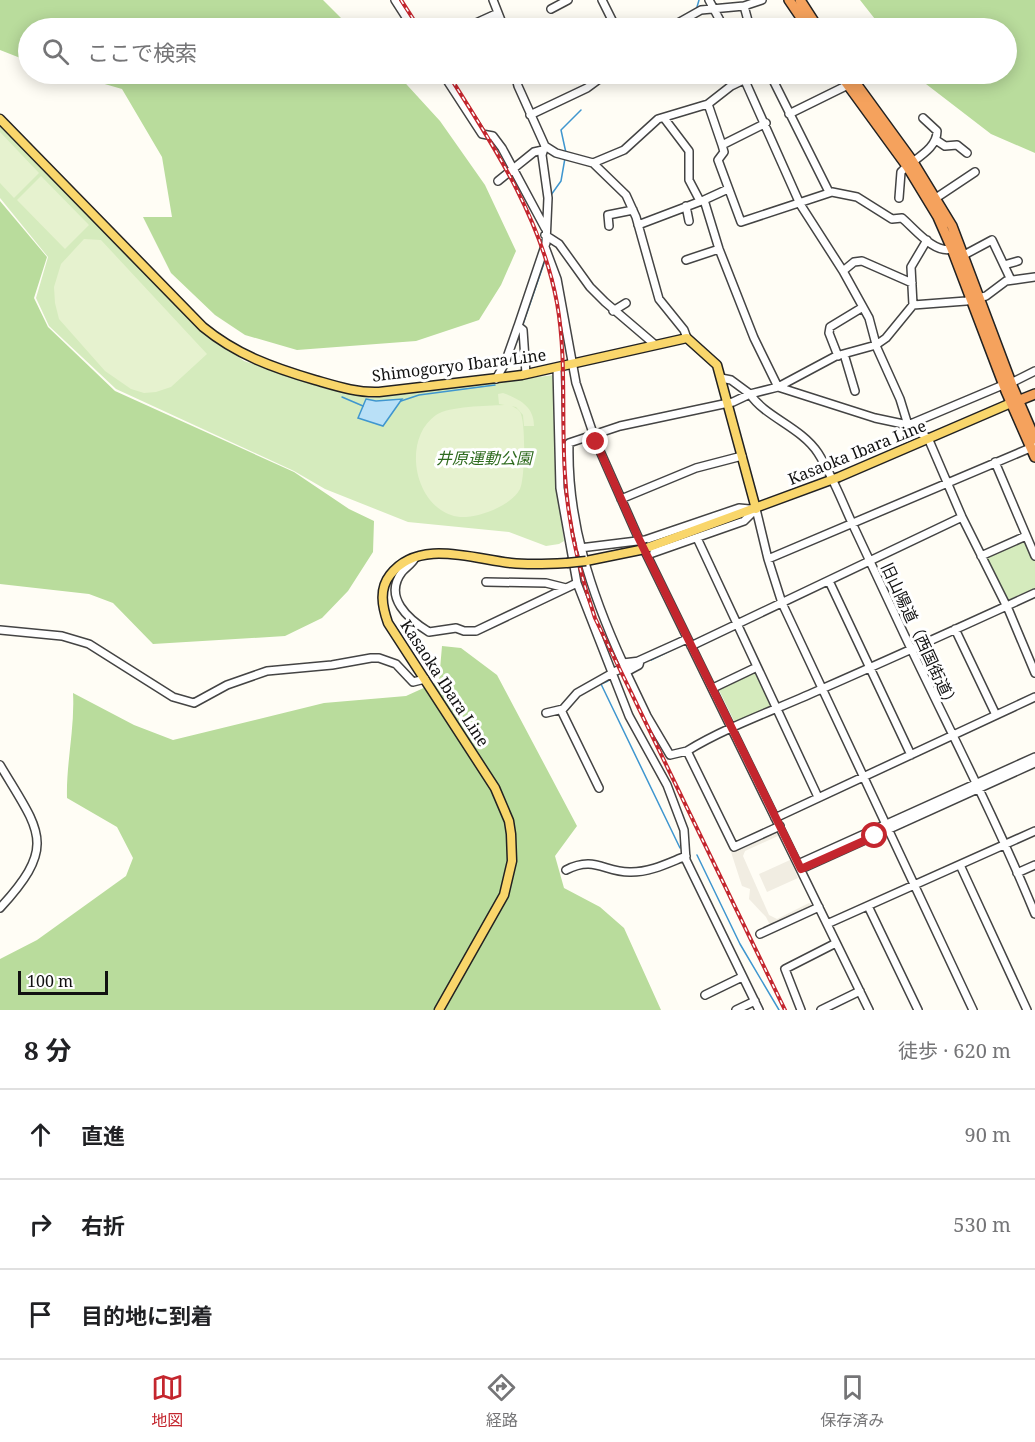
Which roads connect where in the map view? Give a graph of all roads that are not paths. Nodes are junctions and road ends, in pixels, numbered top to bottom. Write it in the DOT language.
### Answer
graph roads {
  1 [pos="395,0"];
  2 [pos="493,0"];
  3 [pos="603,0"];
  4 [pos="709,0"];
  5 [pos="762,0"];
  6 [pos="789,0"];
  7 [pos="800,0"];
  8 [pos="563,1"];
  9 [pos="744,6"];
  10 [pos="715,8"];
  11 [pos="551,9"];
  12 [pos="498,13"];
  13 [pos="407,18"];
  14 [pos="487,18"];
  15 [pos="500,18"];
  16 [pos="611,18"];
  17 [pos="686,18"];
  18 [pos="720,18"];
  19 [pos="747,18"];
  20 [pos="801,18"];
  21 [pos="812,18"];
  22 [pos="450,84"];
  23 [pos="519,84"];
  24 [pos="592,84"];
  25 [pos="733,84"];
  26 [pos="747,84"];
  27 [pos="775,84"];
  28 [pos="843,84"];
  29 [pos="853,84"];
  30 [pos="708,104"];
  31 [pos="789,114"];
  32 [pos="531,115"];
  33 [pos="664,118"];
  34 [pos="923,118"];
  35 [pos="0,119"];
  36 [pos="766,123"];
  37 [pos="936,140"];
  38 [pos="722,145"];
  39 [pos="544,148"];
  40 [pos="967,153"];
  41 [pos="593,163"];
  42 [pos="910,164"];
  43 [pos="513,168"];
  44 [pos="975,172"];
  45 [pos="498,181"];
  46 [pos="728,189"];
  47 [pos="829,192"];
  48 [pos="899,198"];
  49 [pos="936,198"];
  50 [pos="702,201"];
  51 [pos="800,204"];
  52 [pos="686,206"];
  53 [pos="633,210"];
  54 [pos="689,220"];
  55 [pos="638,225"];
  56 [pos="609,226"];
  57 [pos="547,234"];
  58 [pos="927,240"];
  59 [pos="545,247"];
  60 [pos="719,249"];
  61 [pos="952,249"];
  62 [pos="964,255"];
  63 [pos="874,257"];
  64 [pos="686,260"];
  65 [pos="1018,261"];
  66 [pos="871,265"];
  67 [pos="1004,265"];
  68 [pos="843,271"];
  69 [pos="1035,277"];
  70 [pos="1011,280"];
  71 [pos="912,284"];
  72 [pos="975,299"];
  73 [pos="626,303"];
  74 [pos="913,305"];
  75 [pos="863,307"];
  76 [pos="613,311"];
  77 [pos="520,328"];
  78 [pos="687,338"];
  79 [pos="653,343"];
  80 [pos="876,345"];
  81 [pos="841,355"];
  82 [pos="572,363"];
  83 [pos="557,368"];
  84 [pos="1035,371"];
  85 [pos="526,374"];
  86 [pos="721,378"];
  87 [pos="496,379"];
  88 [pos="1007,384"];
  89 [pos="778,387"];
  90 [pos="855,391"];
  91 [pos="750,394"];
  92 [pos="1035,394"];
  93 [pos="1015,402"];
  94 [pos="728,403"];
  95 [pos="908,425"];
  96 [pos="593,436"];
  97 [pos="928,438"];
  98 [pos="1034,447"];
  99 [pos="742,456"];
  100 [pos="995,462"];
  101 [pos="832,479"];
  102 [pos="948,482"];
  103 [pos="567,495"];
  104 [pos="621,499"];
  105 [pos="756,509"];
  106 [pos="962,517"];
  107 [pos="852,524"];
  108 [pos="1026,536"];
  109 [pos="697,538"];
  110 [pos="580,548"];
  111 [pos="644,548"];
  112 [pos="415,556"];
  113 [pos="981,556"];
  114 [pos="1035,556"];
  115 [pos="768,559"];
  116 [pos="870,561"];
  117 [pos="829,581"];
  118 [pos="486,582"];
  119 [pos="577,583"];
  120 [pos="566,588"];
  121 [pos="1035,593"];
  122 [pos="782,603"];
  123 [pos="1007,606"];
  124 [pos="738,625"];
  125 [pos="955,629"];
  126 [pos="0,630"];
  127 [pos="689,643"];
  128 [pos="911,649"];
  129 [pos="640,661"];
  130 [pos="757,667"];
  131 [pos="870,667"];
  132 [pos="613,673"];
  133 [pos="1035,673"];
  134 [pos="424,679"];
  135 [pos="713,688"];
  136 [pos="823,689"];
  137 [pos="1035,697"];
  138 [pos="777,709"];
  139 [pos="561,710"];
  140 [pos="546,713"];
  141 [pos="996,716"];
  142 [pos="733,729"];
  143 [pos="953,737"];
  144 [pos="687,750"];
  145 [pos="911,755"];
  146 [pos="1035,757"];
  147 [pos="1035,763"];
  148 [pos="0,765"];
  149 [pos="864,777"];
  150 [pos="976,787"];
  151 [pos="599,788"];
  152 [pos="818,797"];
  153 [pos="775,818"];
  154 [pos="780,826"];
  155 [pos="887,827"];
  156 [pos="1035,831"];
  157 [pos="1004,845"];
  158 [pos="686,856"];
  159 [pos="960,865"];
  160 [pos="1035,866"];
  161 [pos="800,867"];
  162 [pos="566,870"];
  163 [pos="1017,873"];
  164 [pos="915,885"];
  165 [pos="868,906"];
  166 [pos="819,907"];
  167 [pos="0,909"];
  168 [pos="1035,912"];
  169 [pos="827,924"];
  170 [pos="760,934"];
  171 [pos="836,943"];
  172 [pos="742,977"];
  173 [pos="860,991"];
  174 [pos="705,995"];
  175 [pos="755,1001"];
  176 [pos="439,1010"];
  177 [pos="736,1010"];
  178 [pos="759,1010"];
  179 [pos="801,1010"];
  180 [pos="821,1010"];
  181 [pos="869,1010"];
  182 [pos="918,1010"];
  183 [pos="973,1010"];
  184 [pos="1027,1010"];
  1 -- 13 [label="street"];
  2 -- 12 [label="street"];
  3 -- 16 [label="street"];
  4 -- 10 [label="street"];
  5 -- 9 [label="street"];
  6 -- 20 [label="highway"];
  7 -- 21 [label="highway"];
  8 -- 11 [label="street"];
  9 -- 10 [label="street"];
  9 -- 19 [label="street"];
  10 -- 17 [label="street"];
  10 -- 18 [label="street"];
  12 -- 14 [label="street"];
  12 -- 15 [label="street"];
  22 -- 43 [label="street"];
  23 -- 32 [label="street"];
  24 -- 32 [label="street"];
  25 -- 30 [label="street"];
  26 -- 36 [label="street"];
  27 -- 31 [label="street"];
  28 -- 31 [label="street"];
  29 -- 42 [label="highway"];
  30 -- 33 [label="street"];
  30 -- 38 [label="street"];
  31 -- 47 [label="street"];
  32 -- 39 [label="street"];
  33 -- 41 [label="street"];
  33 -- 50 [label="street"];
  34 -- 37 [label="street"];
  35 -- 87 [label="main road, Shimogoryo Ibara Line"];
  36 -- 38 [label="street"];
  36 -- 51 [label="street"];
  37 -- 40 [label="street"];
  37 -- 42 [label="street"];
  38 -- 46 [label="street"];
  39 -- 41 [label="street"];
  39 -- 43 [label="street"];
  39 -- 57 [label="street"];
  41 -- 53 [label="street"];
  42 -- 48 [label="street"];
  42 -- 49 [label="highway"];
  42 -- 61 [label="highway"];
  43 -- 45 [label="street"];
  43 -- 57 [label="street"];
  44 -- 49 [label="street"];
  46 -- 50 [label="street"];
  46 -- 51 [label="street"];
  47 -- 51 [label="street"];
  47 -- 58 [label="street"];
  49 -- 62 [label="highway"];
  50 -- 52 [label="street"];
  50 -- 60 [label="street"];
  51 -- 68 [label="street"];
  52 -- 54 [label="street"];
  52 -- 55 [label="street"];
  53 -- 55 [label="street"];
  53 -- 56 [label="street"];
  55 -- 78 [label="street"];
  57 -- 59 [label="street"];
  57 -- 76 [label="street"];
  58 -- 61 [label="street"];
  58 -- 71 [label="street"];
  59 -- 77 [label="street"];
  59 -- 82 [label="street"];
  60 -- 64 [label="street"];
  60 -- 89 [label="street"];
  61 -- 72 [label="highway"];
  62 -- 67 [label="street"];
  62 -- 72 [label="highway"];
  63 -- 66 [label="street"];
  65 -- 67 [label="street"];
  66 -- 68 [label="street"];
  66 -- 71 [label="street"];
  67 -- 70 [label="street"];
  68 -- 75 [label="street"];
  69 -- 70 [label="street"];
  70 -- 72 [label="street"];
  71 -- 74 [label="street"];
  72 -- 74 [label="street"];
  72 -- 88 [label="highway"];
  73 -- 76 [label="street"];
  74 -- 80 [label="street"];
  75 -- 80 [label="street"];
  75 -- 81 [label="street"];
  76 -- 79 [label="street"];
  77 -- 85 [label="street"];
  77 -- 87 [label="street"];
  78 -- 79 [label="main road, Shimogoryo Ibara Line"];
  78 -- 86 [label="main road"];
  79 -- 82 [label="main road, Shimogoryo Ibara Line"];
  80 -- 81 [label="street"];
  80 -- 95 [label="street"];
  81 -- 89 [label="street"];
  81 -- 90 [label="street"];
  82 -- 83 [label="main road, Shimogoryo Ibara Line"];
  82 -- 96 [label="street"];
  83 -- 85 [label="main road, Shimogoryo Ibara Line"];
  83 -- 103 [label="street"];
  84 -- 88 [label="street"];
  85 -- 87 [label="main road, Shimogoryo Ibara Line"];
  86 -- 91 [label="street, 旧山陽道（西国街道）"];
  86 -- 94 [label="main road"];
  88 -- 93 [label="highway"];
  88 -- 95 [label="street"];
  89 -- 91 [label="street"];
  89 -- 95 [label="street"];
  91 -- 94 [label="street"];
  91 -- 101 [label="street, 旧山陽道（西国街道）"];
  92 -- 93 [label="highway"];
  93 -- 97 [label="main road, Kasaoka Ibara Line"];
  93 -- 98 [label="highway"];
  94 -- 96 [label="street"];
  94 -- 99 [label="main road"];
  95 -- 97 [label="street"];
  96 -- 103 [label="street"];
  96 -- 104 [label="street"];
  97 -- 101 [label="main road, Kasaoka Ibara Line"];
  97 -- 102 [label="street"];
  98 -- 100 [label="street"];
  99 -- 104 [label="street"];
  99 -- 105 [label="main road"];
  100 -- 102 [label="street"];
  100 -- 108 [label="street"];
  101 -- 105 [label="main road, Kasaoka Ibara Line"];
  101 -- 107 [label="street, 旧山陽道（西国街道）"];
  102 -- 106 [label="street"];
  102 -- 107 [label="street"];
  103 -- 110 [label="street"];
  103 -- 119 [label="street"];
  104 -- 111 [label="street"];
  105 -- 109 [label="street"];
  105 -- 111 [label="main road, Kasaoka Ibara Line"];
  105 -- 115 [label="street"];
  106 -- 113 [label="street"];
  106 -- 116 [label="street"];
  107 -- 115 [label="street"];
  107 -- 116 [label="street, 旧山陽道（西国街道）"];
  108 -- 113 [label="street"];
  108 -- 114 [label="street"];
  109 -- 111 [label="street"];
  109 -- 124 [label="street"];
  110 -- 111 [label="street"];
  110 -- 129 [label="street"];
  111 -- 112 [label="main road, Kasaoka Ibara Line, bridge"];
  111 -- 127 [label="street"];
  112 -- 120 [label="street"];
  112 -- 134 [label="main road, Kasaoka Ibara Line"];
  113 -- 123 [label="street"];
  115 -- 122 [label="street"];
  116 -- 117 [label="street"];
  116 -- 128 [label="street, 旧山陽道（西国街道）"];
  117 -- 122 [label="street"];
  117 -- 131 [label="street"];
  118 -- 120 [label="street"];
  119 -- 120 [label="street"];
  119 -- 132 [label="street"];
  121 -- 123 [label="street"];
  122 -- 124 [label="street"];
  122 -- 136 [label="street"];
  123 -- 125 [label="street"];
  123 -- 133 [label="street"];
  124 -- 127 [label="street"];
  124 -- 130 [label="street"];
  125 -- 128 [label="street"];
  125 -- 141 [label="street"];
  126 -- 134 [label="street"];
  127 -- 129 [label="street"];
  127 -- 135 [label="street"];
  128 -- 131 [label="street"];
  128 -- 143 [label="street, 旧山陽道（西国街道）"];
  129 -- 132 [label="street"];
  129 -- 144 [label="street"];
  130 -- 135 [label="street"];
  130 -- 138 [label="street"];
  131 -- 136 [label="street"];
  131 -- 145 [label="street"];
  132 -- 139 [label="street"];
  132 -- 158 [label="street"];
  134 -- 176 [label="main road, Kasaoka Ibara Line"];
  135 -- 142 [label="street"];
  136 -- 138 [label="street"];
  136 -- 149 [label="street"];
  137 -- 141 [label="street"];
  138 -- 142 [label="street"];
  138 -- 152 [label="street"];
  139 -- 140 [label="street"];
  139 -- 151 [label="street"];
  141 -- 143 [label="street"];
  142 -- 144 [label="street"];
  142 -- 153 [label="street"];
  143 -- 145 [label="street"];
  143 -- 150 [label="street, 旧山陽道（西国街道）"];
  144 -- 154 [label="street"];
  145 -- 149 [label="street"];
  146 -- 150 [label="street"];
  147 -- 150 [label="street"];
  148 -- 167 [label="street"];
  149 -- 152 [label="street"];
  149 -- 155 [label="street"];
  150 -- 155 [label="street"];
  150 -- 157 [label="street, 旧山陽道（西国街道）"];
  152 -- 153 [label="street"];
  153 -- 154 [label="street"];
  154 -- 161 [label="street"];
  155 -- 161 [label="street"];
  155 -- 164 [label="street"];
  156 -- 157 [label="street"];
  157 -- 159 [label="street"];
  157 -- 163 [label="street, 旧山陽道（西国街道）"];
  158 -- 162 [label="street"];
  158 -- 172 [label="street"];
  159 -- 164 [label="street"];
  159 -- 184 [label="street"];
  160 -- 163 [label="street"];
  161 -- 166 [label="street"];
  163 -- 168 [label="street, 旧山陽道（西国街道）"];
  164 -- 165 [label="street"];
  164 -- 183 [label="street"];
  165 -- 169 [label="street"];
  165 -- 182 [label="street"];
  166 -- 169 [label="street"];
  166 -- 170 [label="street"];
  169 -- 171 [label="street"];
  171 -- 173 [label="street"];
  171 -- 179 [label="street"];
  172 -- 174 [label="street"];
  172 -- 175 [label="street"];
  173 -- 180 [label="street"];
  173 -- 181 [label="street"];
  175 -- 177 [label="street"];
  175 -- 178 [label="street"];
}
